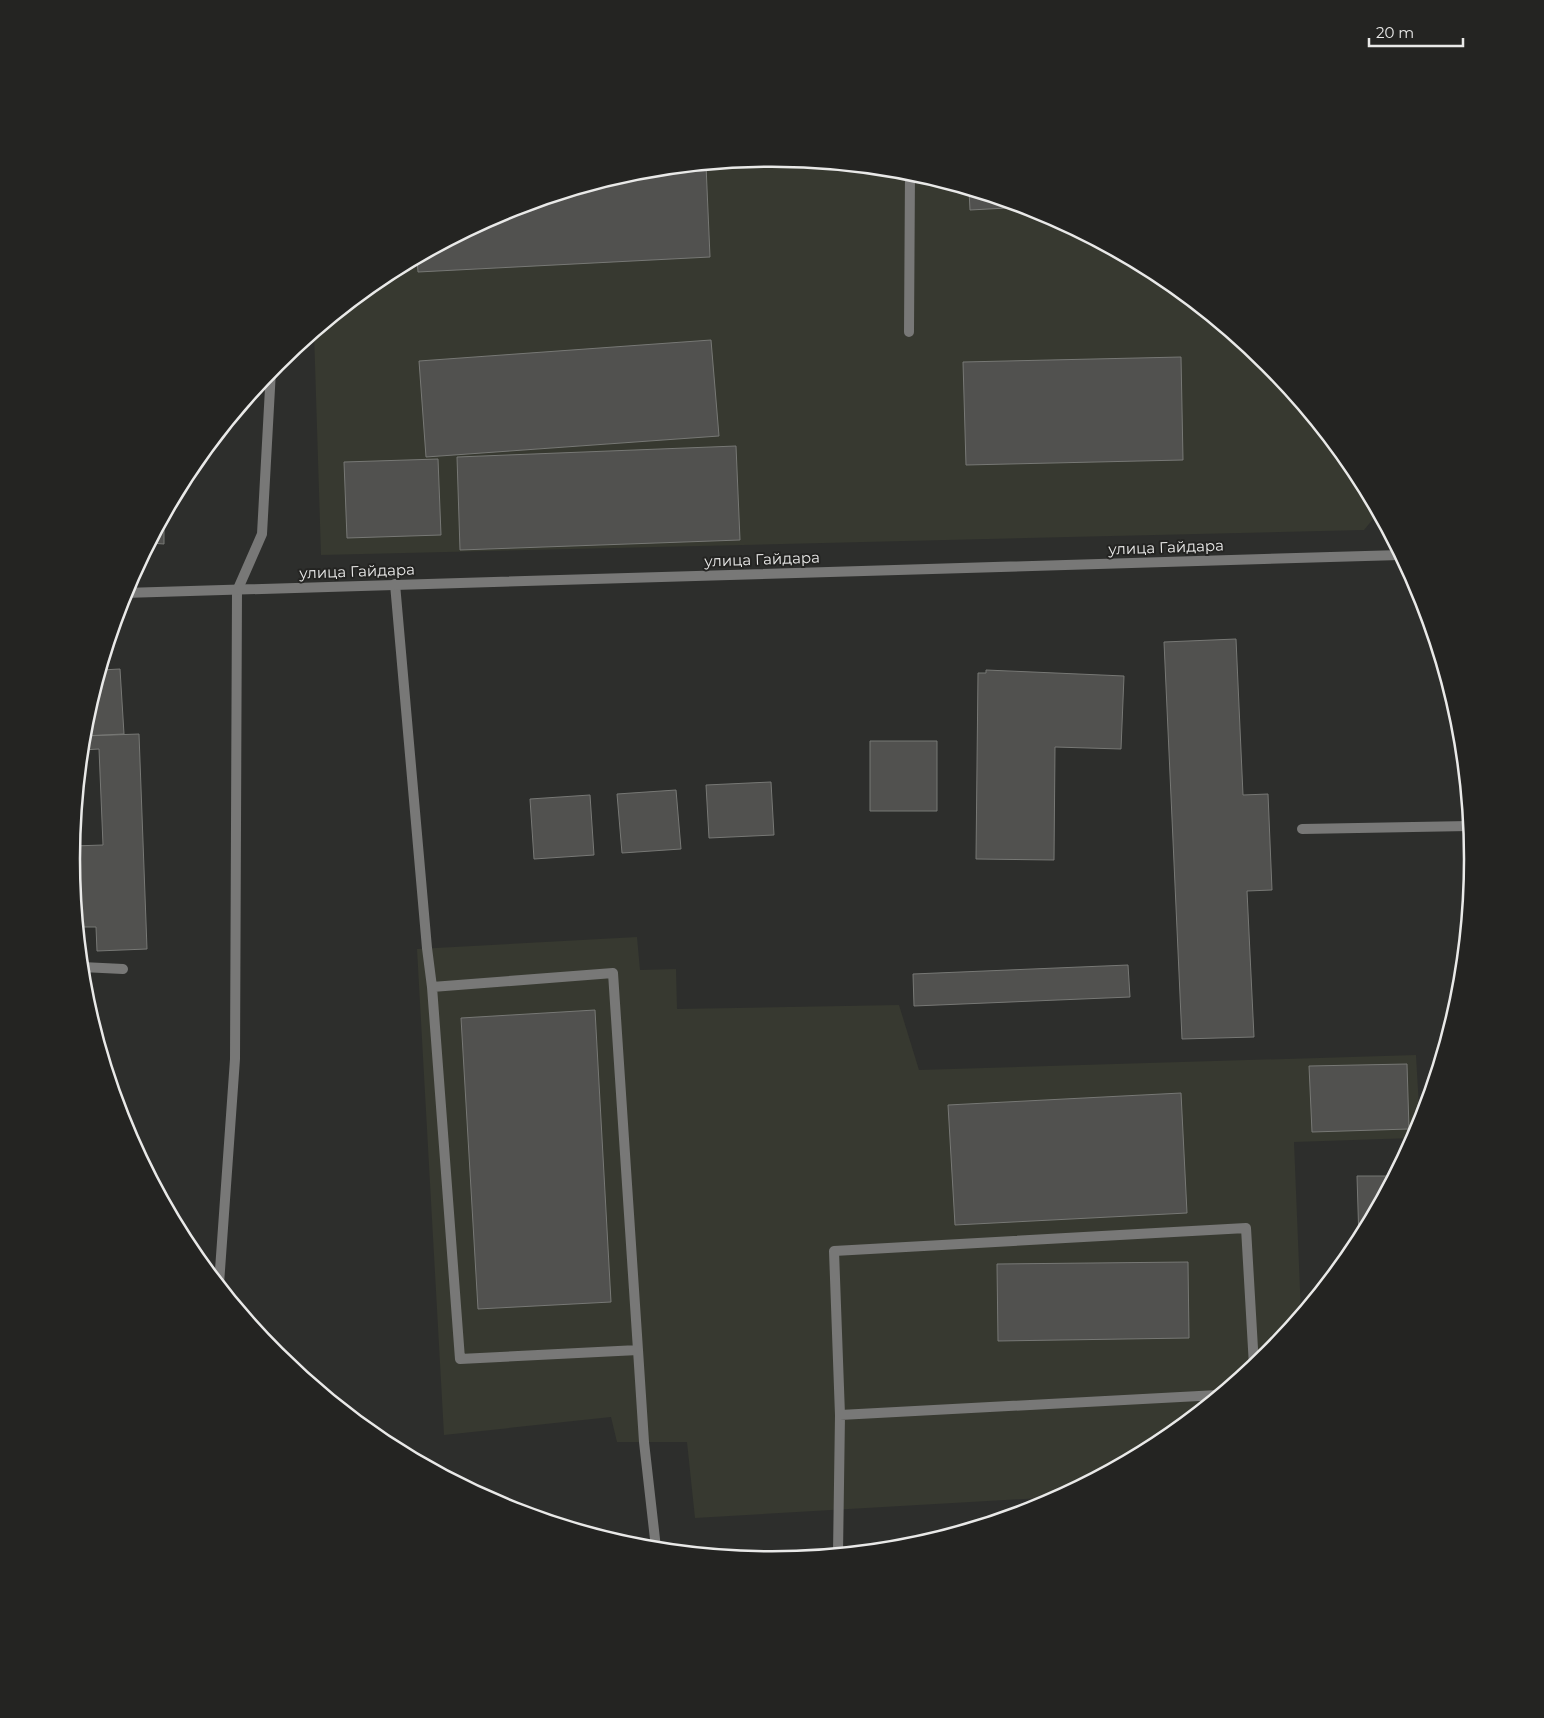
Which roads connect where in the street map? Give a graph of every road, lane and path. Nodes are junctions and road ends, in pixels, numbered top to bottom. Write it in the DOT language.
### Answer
graph roads {
  1 [pos="910,181"];
  2 [pos="909,332"];
  3 [pos="270,384"];
  4 [pos="1394,555"];
  5 [pos="396,584"];
  6 [pos="237,590"];
  7 [pos="134,593"];
  8 [pos="1463,826"];
  9 [pos="1302,830"];
  10 [pos="89,967"];
  11 [pos="124,968"];
  12 [pos="432,987"];
  13 [pos="220,1275"];
  14 [pos="638,1350"];
  15 [pos="1253,1355"];
  16 [pos="1208,1396"];
  17 [pos="840,1415"];
  18 [pos="655,1541"];
  19 [pos="838,1548"];
  1 -- 2 [label="street"];
  3 -- 6 [label="street"];
  4 -- 5 [label="street, улица Гайдара"];
  5 -- 6 [label="street, улица Гайдара"];
  5 -- 12 [label="street"];
  6 -- 7 [label="street, улица Гайдара"];
  6 -- 13 [label="street"];
  8 -- 9 [label="street"];
  10 -- 11 [label="street"];
  12 -- 14 [label="street"];
  12 -- 14 [label="street"];
  14 -- 18 [label="street"];
  15 -- 17 [label="street"];
  16 -- 17 [label="street"];
  17 -- 19 [label="street"];
}
